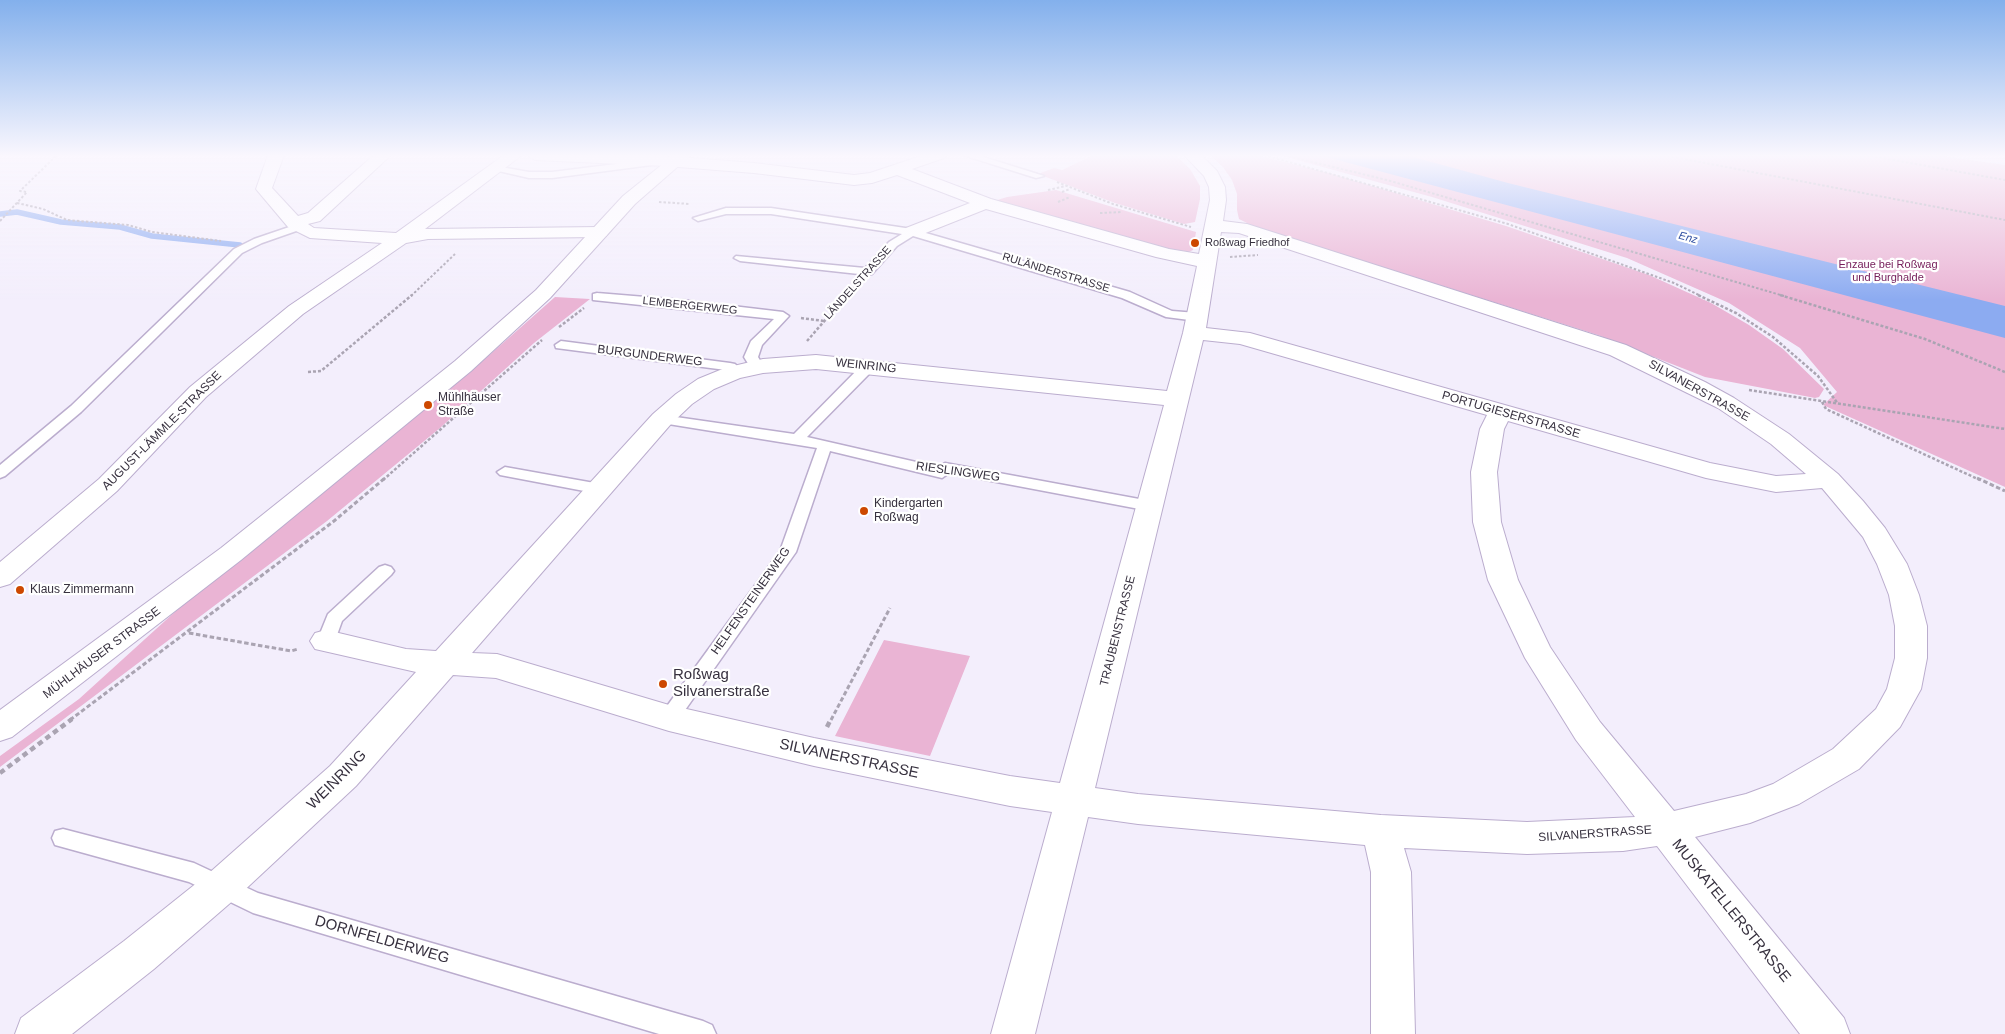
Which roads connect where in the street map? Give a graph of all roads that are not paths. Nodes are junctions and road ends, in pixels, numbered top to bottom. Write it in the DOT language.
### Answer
graph roads {
  1 [pos="277,203"];
  2 [pos="329,203"];
  3 [pos="449,203"];
  4 [pos="626,203"];
  5 [pos="982,203"];
  6 [pos="989,203"];
  7 [pos="1218,203"];
  8 [pos="698,218"];
  9 [pos="296,225"];
  10 [pos="1214,228"];
  11 [pos="600,232"];
  12 [pos="912,232"];
  13 [pos="400,239"];
  14 [pos="740,258"];
  15 [pos="1208,262"];
  16 [pos="597,297"];
  17 [pos="1196,325"];
  18 [pos="561,345"];
  19 [pos="868,367"];
  20 [pos="746,370"];
  21 [pos="1177,399"];
  22 [pos="1500,412"];
  23 [pos="662,419"];
  24 [pos="797,439"];
  25 [pos="827,446"];
  26 [pos="0,472"];
  27 [pos="504,472"];
  28 [pos="1829,480"];
  29 [pos="600,489"];
  30 [pos="1150,506"];
  31 [pos="386,571"];
  32 [pos="0,577"];
  33 [pos="326,642"];
  34 [pos="445,663"];
  35 [pos="669,718"];
  36 [pos="0,728"];
  37 [pos="1075,800"];
  38 [pos="1666,829"];
  39 [pos="1381,830"];
  40 [pos="64,838"];
  41 [pos="222,886"];
  42 [pos="37,1034"];
  43 [pos="703,1034"];
  44 [pos="1013,1034"];
  45 [pos="1393,1034"];
  46 [pos="1828,1034"];
  1 -- 9 [label="street"];
  2 -- 9 [label="street"];
  3 -- 13 [label="street, AUGUST-LÄMMLE-STRASSE"];
  4 -- 11 [label="street, MÜHLHÄUSER STRASSE"];
  5 -- 12 [label="street, LÄNDELSTRASSE"];
  6 -- 15 [label="street"];
  7 -- 10 [label="street, TRAUBENSTRASSE"];
  8 -- 12 [label="lane, RULÄNDERSTRASSE"];
  9 -- 13 [label="street"];
  9 -- 26 [label="lane"];
  10 -- 15 [label="street, TRAUBENSTRASSE"];
  10 -- 28 [label="street, SILVANERSTRASSE"];
  11 -- 13 [label="street"];
  11 -- 36 [label="street, MÜHLHÄUSER STRASSE"];
  12 -- 14 [label="lane, LÄNDELSTRASSE"];
  12 -- 17 [label="lane, RULÄNDERSTRASSE"];
  13 -- 32 [label="street, AUGUST-LÄMMLE-STRASSE"];
  15 -- 17 [label="street, TRAUBENSTRASSE"];
  16 -- 20 [label="lane, LEMBERGERWEG"];
  17 -- 21 [label="street, TRAUBENSTRASSE"];
  17 -- 22 [label="street, PORTUGIESERSTRASSE"];
  18 -- 20 [label="lane, BURGUNDERWEG"];
  19 -- 20 [label="street, WEINRING"];
  19 -- 21 [label="street, WEINRING"];
  19 -- 24 [label="lane"];
  20 -- 23 [label="street, WEINRING"];
  21 -- 30 [label="street, TRAUBENSTRASSE"];
  22 -- 28 [label="street, PORTUGIESERSTRASSE"];
  22 -- 38 [label="street, MUSKATELLERSTRASSE"];
  23 -- 24 [label="lane, RIESLINGWEG"];
  23 -- 29 [label="street, WEINRING"];
  24 -- 25 [label="lane, RIESLINGWEG"];
  25 -- 30 [label="lane, RIESLINGWEG"];
  25 -- 35 [label="lane, HELFENSTEINERWEG"];
  27 -- 29 [label="lane"];
  28 -- 38 [label="street, SILVANERSTRASSE"];
  29 -- 34 [label="street, WEINRING"];
  30 -- 37 [label="street, TRAUBENSTRASSE"];
  31 -- 33 [label="lane"];
  33 -- 34 [label="street, SILVANERSTRASSE"];
  34 -- 35 [label="street, SILVANERSTRASSE"];
  34 -- 41 [label="street, WEINRING"];
  35 -- 37 [label="street, SILVANERSTRASSE"];
  37 -- 39 [label="street, SILVANERSTRASSE"];
  37 -- 44 [label="street, TRAUBENSTRASSE"];
  38 -- 39 [label="street, SILVANERSTRASSE"];
  38 -- 46 [label="street, MUSKATELLERSTRASSE"];
  39 -- 45 [label="street"];
  40 -- 41 [label="lane, DORNFELDERWEG"];
  41 -- 42 [label="street, WEINRING"];
  41 -- 43 [label="lane, DORNFELDERWEG"];
}
